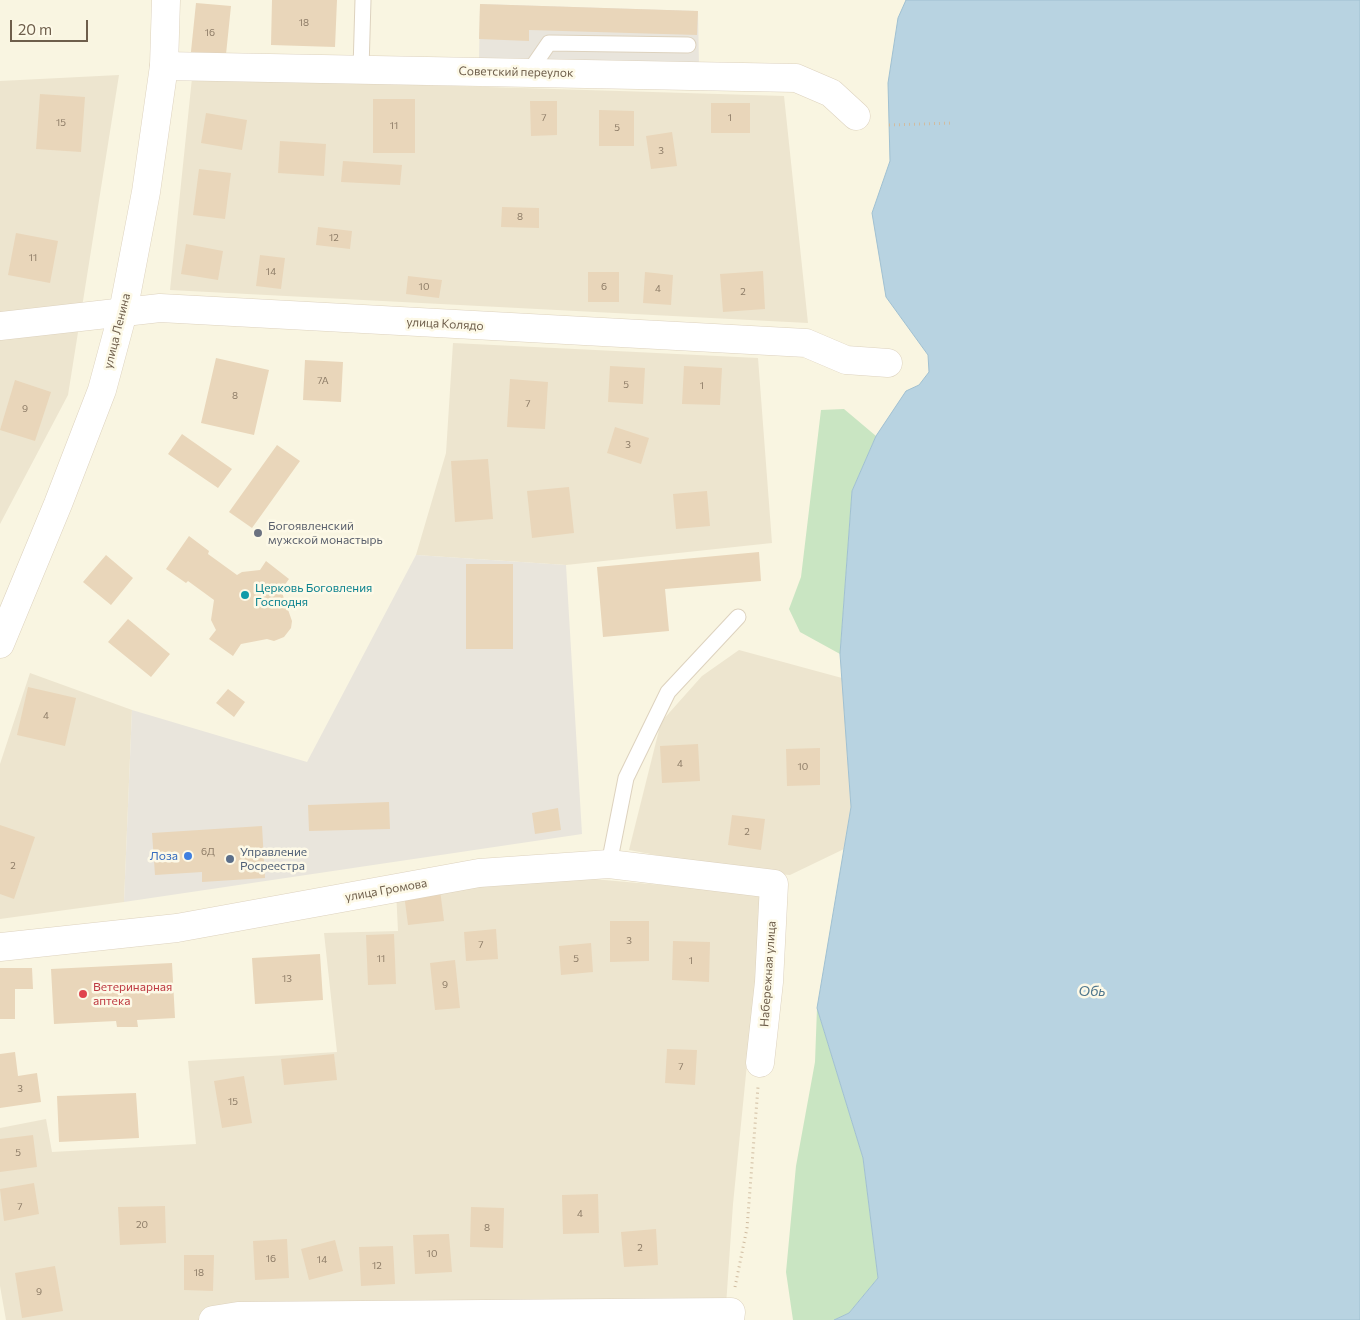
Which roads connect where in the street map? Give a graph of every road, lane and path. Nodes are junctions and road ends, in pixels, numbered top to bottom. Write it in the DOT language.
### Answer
graph roads {
  1 [pos="166,0"];
  2 [pos="363,0"];
  3 [pos="688,45"];
  4 [pos="164,66"];
  5 [pos="360,69"];
  6 [pos="529,72"];
  7 [pos="856,116"];
  8 [pos="953,123"];
  9 [pos="889,125"];
  10 [pos="123,312"];
  11 [pos="0,326"];
  12 [pos="888,363"];
  13 [pos="738,617"];
  14 [pos="0,644"];
  15 [pos="609,864"];
  16 [pos="774,884"];
  17 [pos="0,947"];
  18 [pos="760,1064"];
  19 [pos="730,1316"];
  20 [pos="213,1320"];
  1 -- 4 [label="street, улица Ленина"];
  2 -- 5 [label="lane"];
  3 -- 6 [label="lane"];
  4 -- 5 [label="street, Советский переулок"];
  4 -- 10 [label="street, улица Ленина"];
  5 -- 6 [label="street, Советский переулок"];
  6 -- 7 [label="street, Советский переулок"];
  8 -- 9 [label="path"];
  10 -- 11 [label="street, улица Колядо"];
  10 -- 12 [label="street, улица Колядо"];
  10 -- 14 [label="street, улица Ленина"];
  13 -- 15 [label="lane"];
  15 -- 16 [label="street, улица Громова"];
  15 -- 17 [label="street, улица Громова"];
  16 -- 18 [label="street, Набережная улица"];
  18 -- 19 [label="path"];
  19 -- 20 [label="street"];
}
